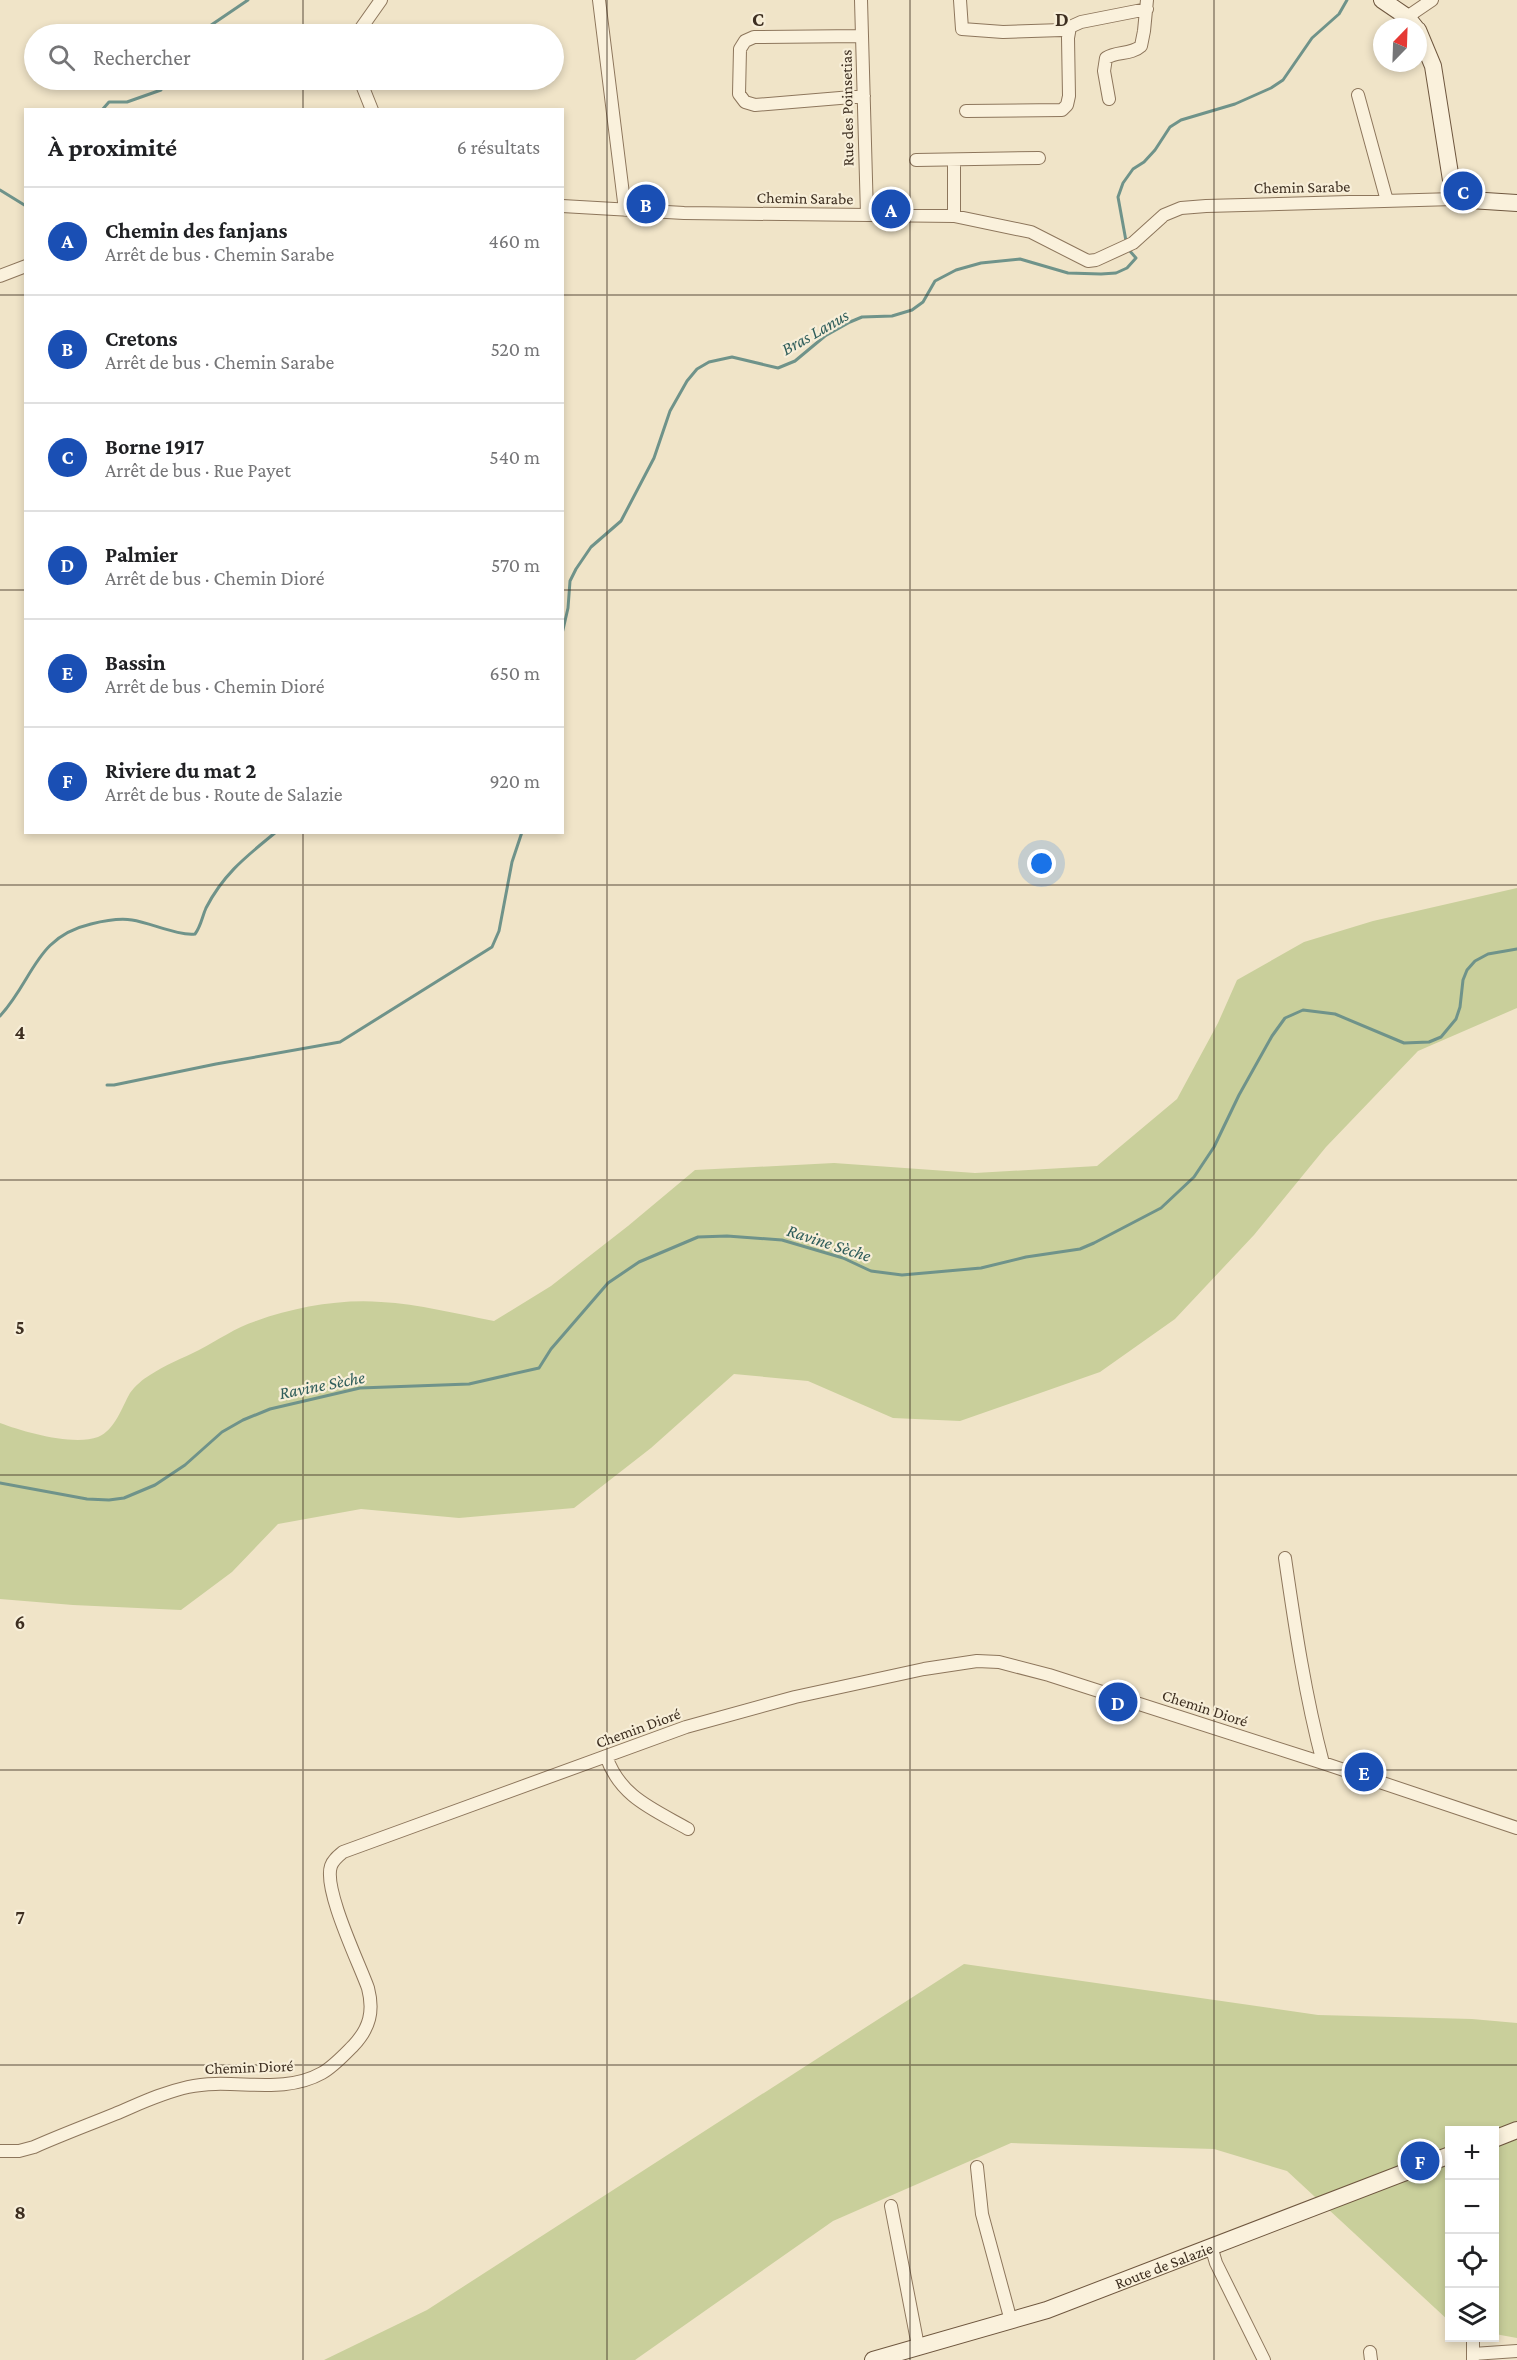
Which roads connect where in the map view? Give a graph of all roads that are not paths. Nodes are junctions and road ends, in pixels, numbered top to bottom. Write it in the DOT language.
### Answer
graph roads {
  1 [pos="381,0"];
  2 [pos="599,0"];
  3 [pos="861,0"];
  4 [pos="960,0"];
  5 [pos="1432,0"];
  6 [pos="1385,2"];
  7 [pos="1147,4"];
  8 [pos="1406,18"];
  9 [pos="1415,18"];
  10 [pos="364,24"];
  11 [pos="1062,30"];
  12 [pos="862,36"];
  13 [pos="1427,52"];
  14 [pos="364,90"];
  15 [pos="1358,95"];
  16 [pos="864,96"];
  17 [pos="1109,99"];
  18 [pos="371,108"];
  19 [pos="966,111"];
  20 [pos="1039,158"];
  21 [pos="916,160"];
  22 [pos="954,160"];
  23 [pos="1454,199"];
  24 [pos="1387,201"];
  25 [pos="1517,203"];
  26 [pos="564,206"];
  27 [pos="625,210"];
  28 [pos="867,216"];
  29 [pos="954,216"];
  30 [pos="24,267"];
  31 [pos="0,276"];
  32 [pos="1285,1558"];
  33 [pos="606,1756"];
  34 [pos="1323,1762"];
  35 [pos="688,1828"];
  36 [pos="1517,1828"];
  37 [pos="1517,2130"];
  38 [pos="1499,2137"];
  39 [pos="0,2151"];
  40 [pos="1445,2157"];
  41 [pos="977,2167"];
  42 [pos="891,2206"];
  43 [pos="1211,2246"];
  44 [pos="1011,2321"];
  45 [pos="918,2346"];
  46 [pos="1517,2351"];
  47 [pos="1473,2357"];
  48 [pos="873,2360"];
  49 [pos="1264,2360"];
  1 -- 10 [label="street"];
  2 -- 27 [label="street"];
  3 -- 12 [label="street, Rue des Poinsetias"];
  4 -- 11 [label="street"];
  5 -- 9 [label="street"];
  6 -- 8 [label="main road"];
  7 -- 17 [label="street"];
  7 -- 19 [label="street"];
  12 -- 16 [label="street, Rue des Poinsetias"];
  12 -- 16 [label="street"];
  13 -- 23 [label="main road"];
  14 -- 18 [label="street"];
  15 -- 24 [label="street"];
  16 -- 28 [label="street, Rue des Poinsetias"];
  20 -- 22 [label="street"];
  21 -- 22 [label="street"];
  22 -- 29 [label="street"];
  23 -- 24 [label="street, Chemin Sarabe"];
  23 -- 25 [label="main road"];
  24 -- 29 [label="street, Chemin Sarabe"];
  26 -- 27 [label="street, Chemin Sarabe"];
  27 -- 28 [label="street, Chemin Sarabe"];
  28 -- 29 [label="street, Chemin Sarabe"];
  30 -- 31 [label="street"];
  32 -- 34 [label="street"];
  33 -- 34 [label="street, Chemin Dioré"];
  33 -- 35 [label="street"];
  33 -- 39 [label="street, Chemin Dioré"];
  34 -- 36 [label="street, Chemin Dioré"];
  37 -- 38 [label="main road"];
  40 -- 43 [label="main road, Route de Salazie"];
  41 -- 44 [label="street"];
  42 -- 45 [label="street"];
  43 -- 44 [label="main road, Route de Salazie"];
  43 -- 49 [label="street"];
  44 -- 45 [label="main road, Route de Salazie"];
  45 -- 48 [label="main road, Route de Salazie"];
  46 -- 47 [label="street"];
}
